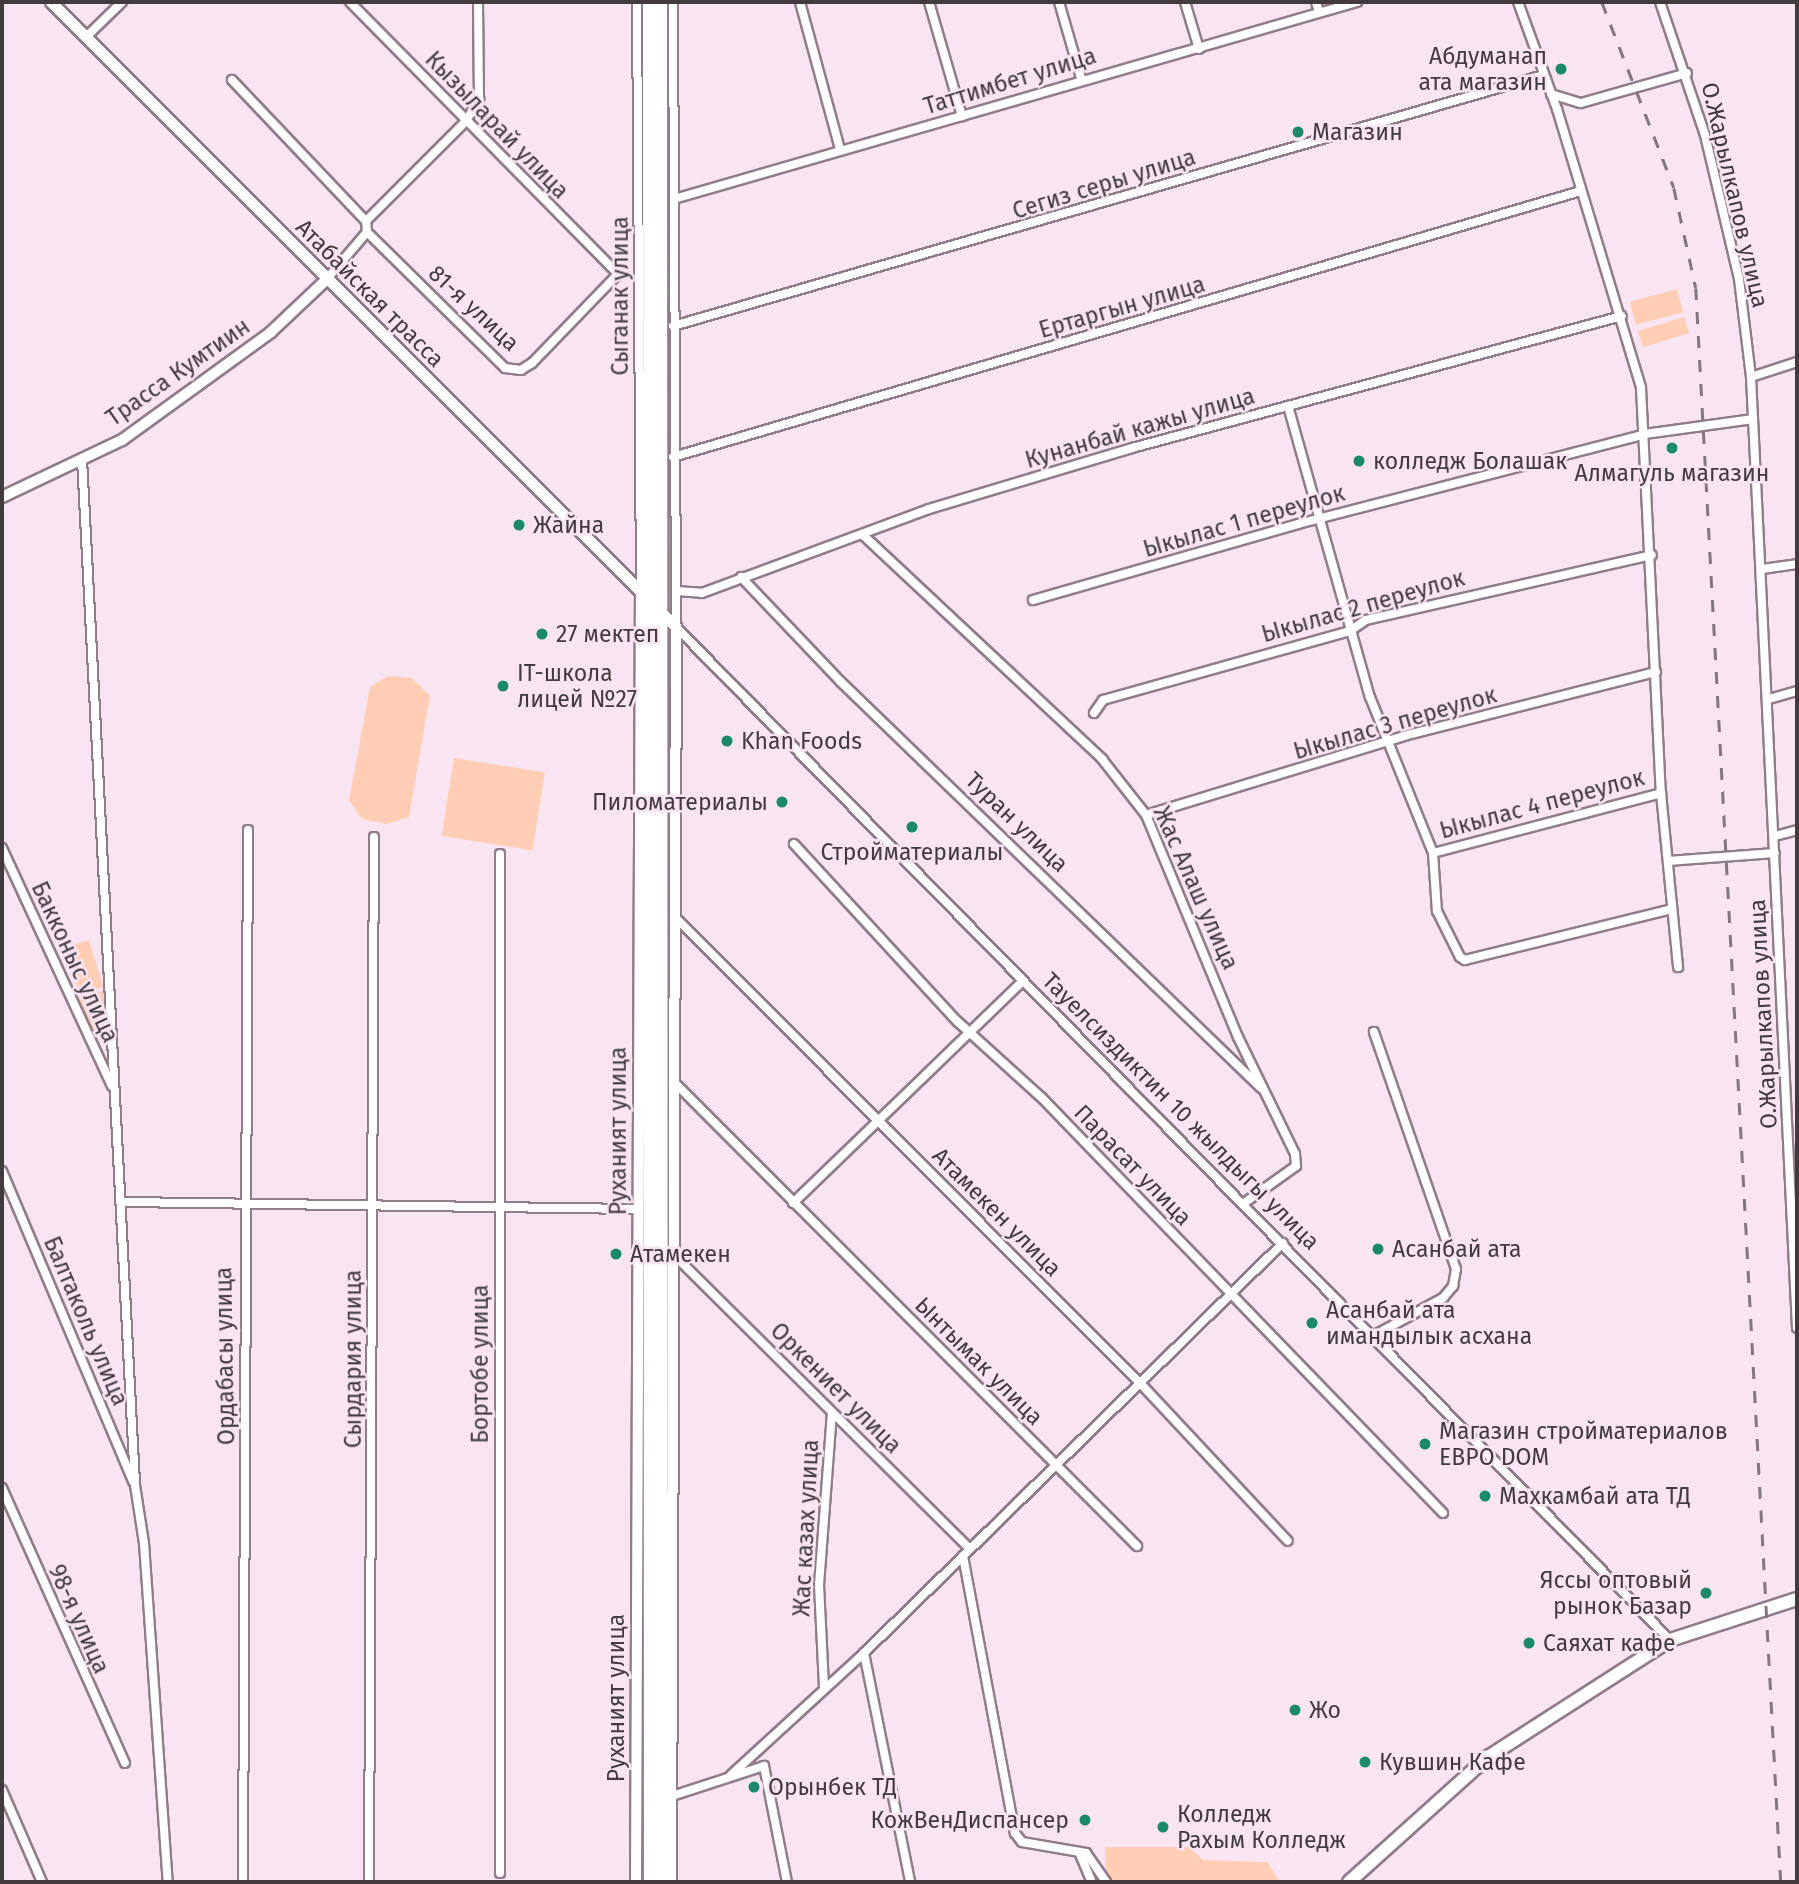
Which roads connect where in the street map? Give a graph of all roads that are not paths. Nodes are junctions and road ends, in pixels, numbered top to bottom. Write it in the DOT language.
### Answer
graph roads {
  1 [pos="51,2"];
  2 [pos="122,2"];
  3 [pos="478,2"];
  4 [pos="637,2"];
  5 [pos="650,2"];
  6 [pos="660,2"];
  7 [pos="673,2"];
  8 [pos="800,2"];
  9 [pos="929,2"];
  10 [pos="1059,2"];
  11 [pos="1185,2"];
  12 [pos="1316,2"];
  13 [pos="1357,2"];
  14 [pos="1518,2"];
  15 [pos="1660,2"];
  16 [pos="353,3"];
  17 [pos="1319,12"];
  18 [pos="86,37"];
  19 [pos="1199,49"];
  20 [pos="1687,72"];
  21 [pos="1544,75"];
  22 [pos="1081,78"];
  23 [pos="232,80"];
  24 [pos="1551,94"];
  25 [pos="962,116"];
  26 [pos="466,121"];
  27 [pos="840,149"];
  28 [pos="1581,191"];
  29 [pos="674,199"];
  30 [pos="366,221"];
  31 [pos="367,232"];
  32 [pos="618,274"];
  33 [pos="327,280"];
  34 [pos="1622,316"];
  35 [pos="673,326"];
  36 [pos="1797,362"];
  37 [pos="1751,377"];
  38 [pos="1288,407"];
  39 [pos="1753,419"];
  40 [pos="1645,434"];
  41 [pos="673,457"];
  42 [pos="82,459"];
  43 [pos="2,496"];
  44 [pos="1319,519"];
  45 [pos="863,535"];
  46 [pos="1652,555"];
  47 [pos="1797,564"];
  48 [pos="1762,569"];
  49 [pos="741,578"];
  50 [pos="676,591"];
  51 [pos="645,595"];
  52 [pos="1033,600"];
  53 [pos="662,612"];
  54 [pos="676,627"];
  55 [pos="1350,631"];
  56 [pos="1656,672"];
  57 [pos="1797,691"];
  58 [pos="1769,699"];
  59 [pos="1094,713"];
  60 [pos="1388,742"];
  61 [pos="1661,793"];
  62 [pos="1146,815"];
  63 [pos="248,830"];
  64 [pos="1797,830"];
  65 [pos="1775,836"];
  66 [pos="374,837"];
  67 [pos="794,844"];
  68 [pos="2,848"];
  69 [pos="1433,853"];
  70 [pos="1775,853"];
  71 [pos="500,854"];
  72 [pos="1668,861"];
  73 [pos="1672,909"];
  74 [pos="674,915"];
  75 [pos="1678,967"];
  76 [pos="1023,981"];
  77 [pos="971,1032"];
  78 [pos="1374,1032"];
  79 [pos="673,1081"];
  80 [pos="114,1091"];
  81 [pos="1266,1093"];
  82 [pos="881,1122"];
  83 [pos="2,1171"];
  84 [pos="123,1202"];
  85 [pos="793,1203"];
  86 [pos="1243,1203"];
  87 [pos="243,1204"];
  88 [pos="372,1204"];
  89 [pos="499,1206"];
  90 [pos="639,1209"];
  91 [pos="1795,1224"];
  92 [pos="1283,1243"];
  93 [pos="675,1256"];
  94 [pos="1231,1294"];
  95 [pos="1797,1328"];
  96 [pos="1373,1336"];
  97 [pos="1140,1383"];
  98 [pos="832,1412"];
  99 [pos="1057,1467"];
  100 [pos="135,1485"];
  101 [pos="2,1488"];
  102 [pos="1443,1513"];
  103 [pos="1288,1541"];
  104 [pos="1137,1546"];
  105 [pos="969,1548"];
  106 [pos="963,1556"];
  107 [pos="1797,1599"];
  108 [pos="1670,1640"];
  109 [pos="864,1653"];
  110 [pos="824,1686"];
  111 [pos="125,1763"];
  112 [pos="731,1775"];
  113 [pos="2,1790"];
  114 [pos="669,1797"];
  115 [pos="1079,1852"];
  116 [pos="500,1873"];
  117 [pos="42,1882"];
  118 [pos="168,1882"];
  119 [pos="243,1882"];
  120 [pos="369,1882"];
  121 [pos="636,1882"];
  122 [pos="651,1882"];
  123 [pos="661,1882"];
  124 [pos="671,1882"];
  125 [pos="787,1882"];
  126 [pos="910,1882"];
  127 [pos="1092,1882"];
  128 [pos="1106,1882"];
  129 [pos="1350,1882"];
  1 -- 18 [label="main road, Атабайская трасса"];
  2 -- 18 [label="street"];
  3 -- 26 [label="street"];
  4 -- 51 [label="street, Сыганак улица"];
  5 -- 51 [label="highway"];
  6 -- 53 [label="highway"];
  7 -- 29 [label="street"];
  8 -- 27 [label="street"];
  9 -- 25 [label="street"];
  10 -- 22 [label="street"];
  11 -- 19 [label="street"];
  12 -- 17 [label="street"];
  13 -- 17 [label="street, Таттимбет улица"];
  14 -- 21 [label="street"];
  15 -- 20 [label="street, О.Жарылкапов улица"];
  16 -- 26 [label="street, Кызыларай улица"];
  17 -- 19 [label="street, Таттимбет улица"];
  18 -- 33 [label="main road, Атабайская трасса"];
  19 -- 22 [label="street, Таттимбет улица"];
  20 -- 24 [label="street"];
  20 -- 37 [label="street, О.Жарылкапов улица"];
  21 -- 24 [label="street"];
  21 -- 35 [label="street, Сегиз серы улица"];
  22 -- 25 [label="street, Таттимбет улица"];
  23 -- 30 [label="street"];
  24 -- 28 [label="street"];
  25 -- 27 [label="street, Таттимбет улица"];
  26 -- 30 [label="street"];
  26 -- 32 [label="street, Кызыларай улица"];
  27 -- 29 [label="street, Таттимбет улица"];
  28 -- 34 [label="street"];
  28 -- 41 [label="street, Ертаргын улица"];
  29 -- 35 [label="street"];
  30 -- 31 [label="street"];
  31 -- 32 [label="street, 81-я улица"];
  31 -- 33 [label="street"];
  33 -- 42 [label="main road, Трасса Кумтиин"];
  33 -- 51 [label="main road, Атабайская трасса"];
  34 -- 38 [label="street, Кунанбай кажы улица"];
  34 -- 40 [label="street"];
  35 -- 41 [label="street"];
  36 -- 37 [label="street"];
  37 -- 39 [label="street, О.Жарылкапов улица"];
  38 -- 44 [label="street"];
  38 -- 45 [label="street, Кунанбай кажы улица"];
  39 -- 40 [label="street, Ыкылас 1 переулок"];
  39 -- 48 [label="street, О.Жарылкапов улица"];
  40 -- 44 [label="street, Ыкылас 1 переулок"];
  40 -- 46 [label="street"];
  41 -- 50 [label="street"];
  42 -- 43 [label="main road, Трасса Кумтиин"];
  42 -- 80 [label="street"];
  44 -- 52 [label="street, Ыкылас 1 переулок"];
  44 -- 55 [label="street"];
  45 -- 49 [label="street, Кунанбай кажы улица"];
  45 -- 62 [label="street, Жас Алаш улица"];
  46 -- 55 [label="street, Ыкылас 2 переулок"];
  46 -- 56 [label="street"];
  47 -- 48 [label="street"];
  48 -- 58 [label="street, О.Жарылкапов улица"];
  49 -- 50 [label="street, Кунанбай кажы улица"];
  49 -- 81 [label="street, Туран улица"];
  50 -- 54 [label="street"];
  51 -- 53 [label="main road, Атабайская трасса"];
  51 -- 90 [label="main road, Руханият улица"];
  51 -- 122 [label="highway"];
  53 -- 54 [label="main road, Тауелсиздиктин 10 жылдыгы улица"];
  53 -- 123 [label="highway"];
  54 -- 74 [label="main road"];
  54 -- 76 [label="street, Тауелсиздиктин 10 жылдыгы улица"];
  55 -- 59 [label="street, Ыкылас 2 переулок"];
  55 -- 60 [label="street"];
  56 -- 60 [label="street, Ыкылас 3 переулок"];
  56 -- 61 [label="street"];
  57 -- 58 [label="street"];
  58 -- 65 [label="street, О.Жарылкапов улица"];
  60 -- 62 [label="street, Ыкылас 3 переулок"];
  60 -- 69 [label="street"];
  61 -- 69 [label="street, Ыкылас 4 переулок"];
  61 -- 72 [label="street"];
  62 -- 81 [label="street, Жас Алаш улица"];
  63 -- 87 [label="street, Ордабасы улица"];
  64 -- 65 [label="street"];
  65 -- 70 [label="street, О.Жарылкапов улица"];
  66 -- 88 [label="street, Сырдария улица"];
  67 -- 77 [label="street, Парасат улица"];
  68 -- 80 [label="street, Бакконыс улица"];
  69 -- 73 [label="street"];
  70 -- 72 [label="street"];
  70 -- 91 [label="street, О.Жарылкапов улица"];
  71 -- 89 [label="street, Бортобе улица"];
  72 -- 73 [label="street"];
  73 -- 75 [label="street"];
  74 -- 79 [label="main road"];
  74 -- 82 [label="street, Атамекен улица"];
  76 -- 77 [label="street"];
  76 -- 86 [label="street, Тауелсиздиктин 10 жылдыгы улица"];
  77 -- 82 [label="street"];
  77 -- 94 [label="street, Парасат улица"];
  78 -- 96 [label="street"];
  79 -- 85 [label="street, Ынтымак улица"];
  79 -- 93 [label="main road"];
  80 -- 84 [label="street"];
  81 -- 86 [label="street, Жас Алаш улица"];
  82 -- 85 [label="street"];
  82 -- 97 [label="street, Атамекен улица"];
  83 -- 100 [label="street, Балтаколь улица"];
  84 -- 87 [label="street"];
  84 -- 100 [label="street"];
  85 -- 99 [label="street, Ынтымак улица"];
  86 -- 92 [label="street, Тауелсиздиктин 10 жылдыгы улица"];
  87 -- 88 [label="street"];
  87 -- 119 [label="street, Ордабасы улица"];
  88 -- 89 [label="street"];
  88 -- 120 [label="street, Сырдария улица"];
  89 -- 90 [label="street"];
  89 -- 116 [label="street, Бортобе улица"];
  90 -- 121 [label="main road, Руханият улица"];
  91 -- 95 [label="street, О.Жарылкапов улица"];
  92 -- 94 [label="street"];
  92 -- 96 [label="street, Тауелсиздиктин 10 жылдыгы улица"];
  93 -- 98 [label="street, Оркениет улица"];
  93 -- 114 [label="main road"];
  94 -- 97 [label="street"];
  94 -- 102 [label="street, Парасат улица"];
  96 -- 108 [label="street, Тауелсиздиктин 10 жылдыгы улица"];
  97 -- 99 [label="street"];
  97 -- 103 [label="street, Атамекен улица"];
  98 -- 105 [label="street, Оркениет улица"];
  98 -- 110 [label="street, Жас казах улица"];
  99 -- 104 [label="street, Ынтымак улица"];
  99 -- 105 [label="street"];
  100 -- 118 [label="street"];
  101 -- 111 [label="street, 98-я улица"];
  105 -- 106 [label="street"];
  106 -- 109 [label="street"];
  106 -- 115 [label="street"];
  107 -- 108 [label="main road"];
  108 -- 129 [label="main road"];
  109 -- 110 [label="street"];
  109 -- 126 [label="street"];
  110 -- 112 [label="street"];
  112 -- 114 [label="street"];
  112 -- 125 [label="street"];
  113 -- 117 [label="street"];
  114 -- 124 [label="main road"];
  115 -- 127 [label="street"];
  115 -- 128 [label="street"];
}
